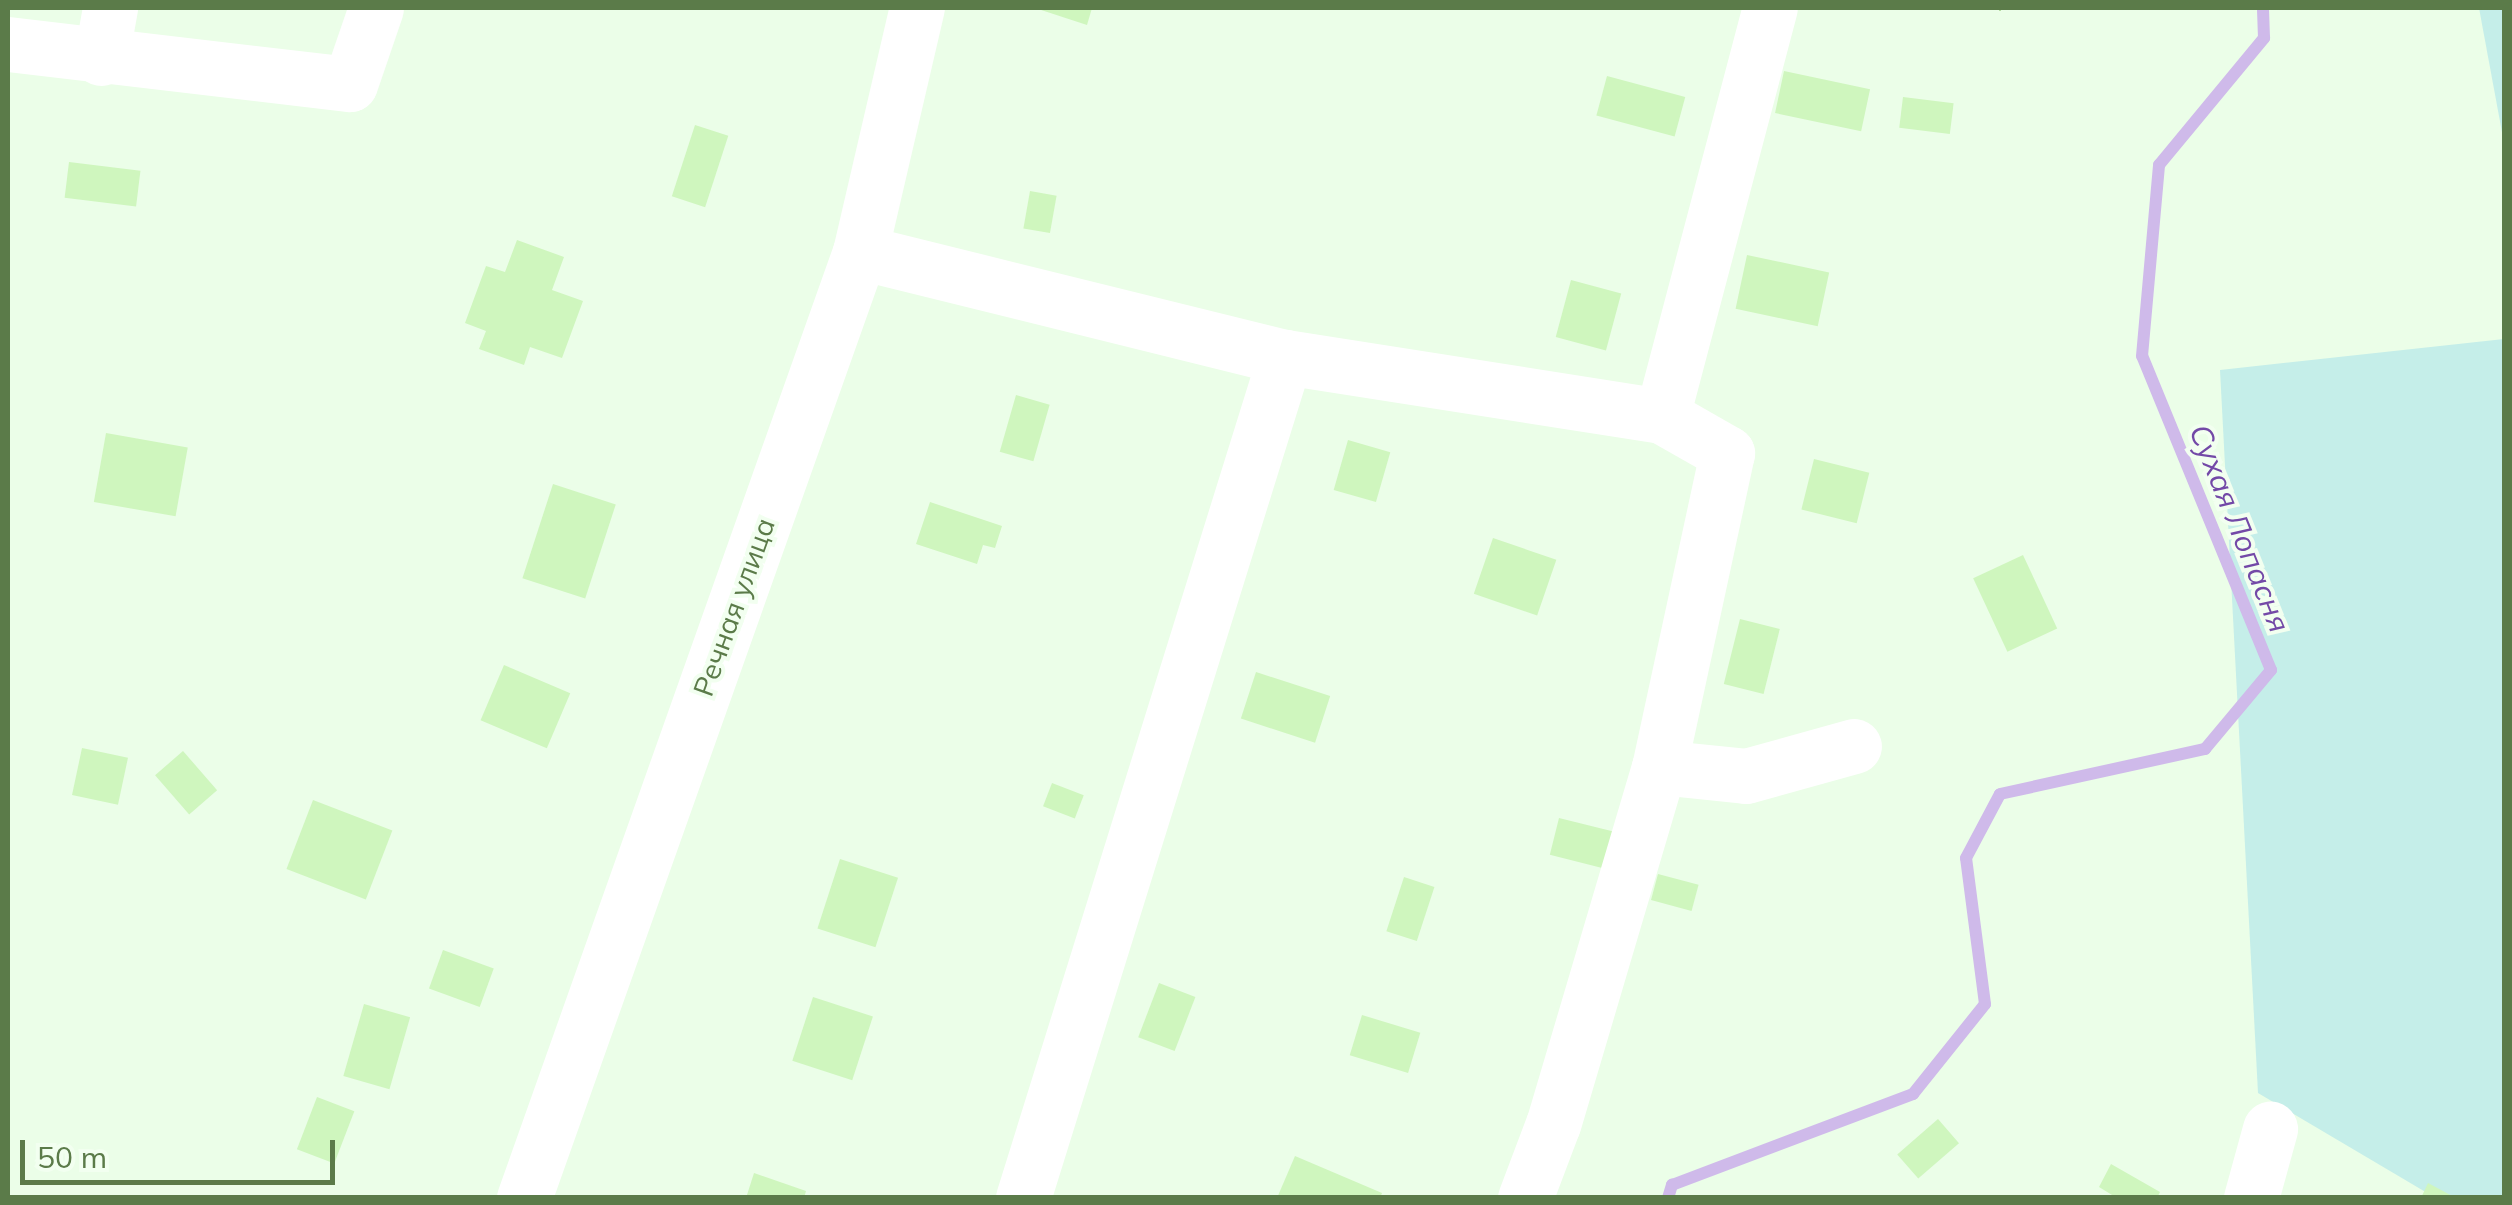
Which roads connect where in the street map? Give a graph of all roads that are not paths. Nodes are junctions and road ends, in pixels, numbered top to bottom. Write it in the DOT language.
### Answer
graph roads {
  1 [pos="376,8"];
  2 [pos="917,8"];
  3 [pos="1770,8"];
  4 [pos="106,33"];
  5 [pos="8,44"];
  6 [pos="860,252"];
  7 [pos="1285,357"];
  8 [pos="1662,416"];
  9 [pos="1854,746"];
  10 [pos="1659,767"];
  11 [pos="2270,1129"];
  12 [pos="524,1198"];
  13 [pos="1023,1198"];
  14 [pos="1525,1198"];
  15 [pos="2252,1198"];
  1 -- 4 [label="street"];
  2 -- 6 [label="street, Речная улица"];
  3 -- 8 [label="street"];
  4 -- 5 [label="street"];
  6 -- 7 [label="street"];
  6 -- 12 [label="street, Речная улица"];
  7 -- 8 [label="street"];
  7 -- 13 [label="street"];
  8 -- 10 [label="street"];
  9 -- 10 [label="street"];
  10 -- 14 [label="street"];
  11 -- 15 [label="street"];
}
